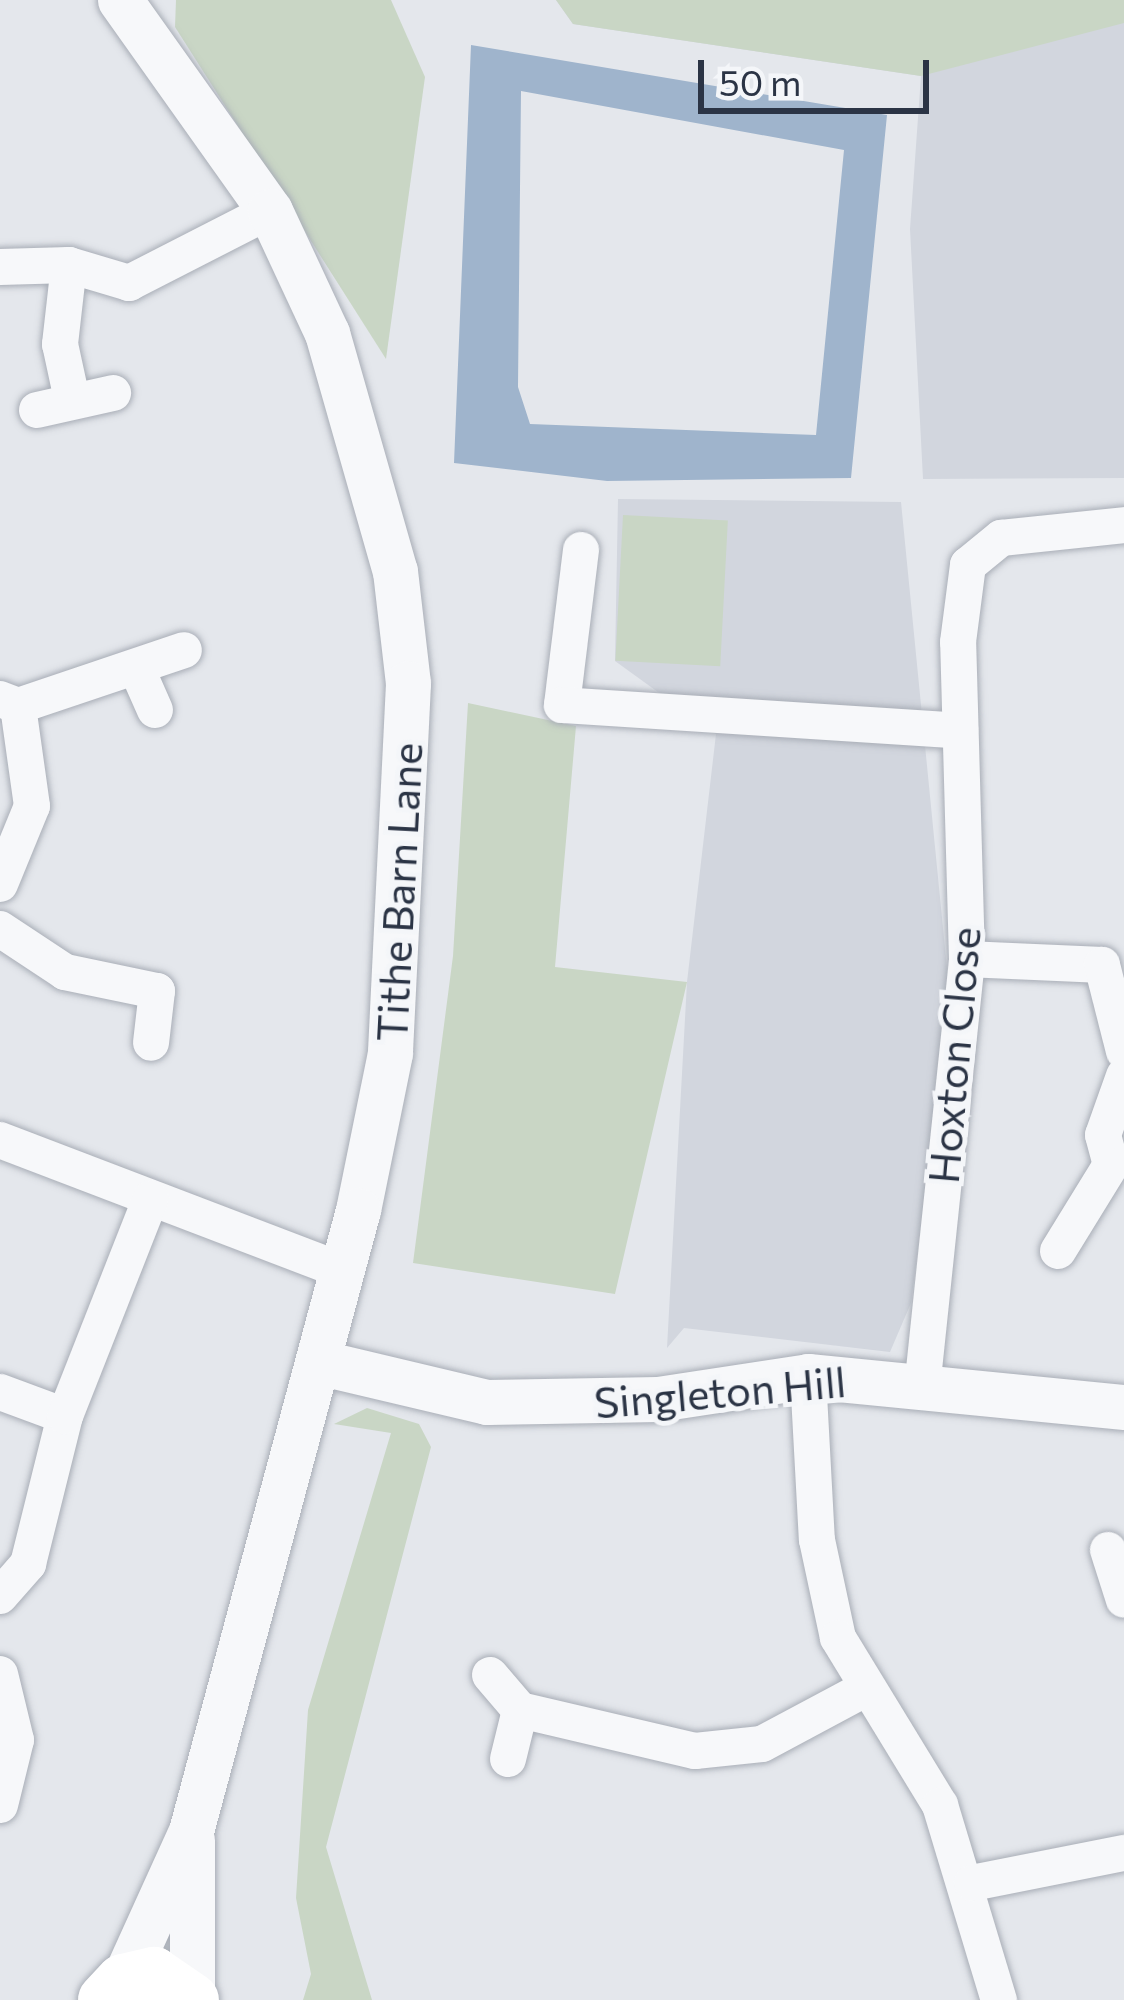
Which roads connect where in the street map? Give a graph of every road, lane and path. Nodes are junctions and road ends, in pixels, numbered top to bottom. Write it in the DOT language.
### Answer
graph roads {
  1 [pos="120,0"];
  2 [pos="270,211"];
  3 [pos="69,265"];
  4 [pos="0,267"];
  5 [pos="112,393"];
  6 [pos="71,395"];
  7 [pos="37,410"];
  8 [pos="1124,525"];
  9 [pos="581,550"];
  10 [pos="184,650"];
  11 [pos="136,667"];
  12 [pos="9,702"];
  13 [pos="154,710"];
  14 [pos="960,731"];
  15 [pos="0,884"];
  16 [pos="0,929"];
  17 [pos="967,959"];
  18 [pos="151,1042"];
  19 [pos="1124,1051"];
  20 [pos="1124,1076"];
  21 [pos="0,1141"];
  22 [pos="151,1198"];
  23 [pos="1058,1252"];
  24 [pos="343,1270"];
  25 [pos="318,1362"];
  26 [pos="808,1376"];
  27 [pos="923,1379"];
  28 [pos="0,1392"];
  29 [pos="1124,1407"];
  30 [pos="65,1416"];
  31 [pos="1108,1550"];
  32 [pos="0,1596"];
  33 [pos="1124,1600"];
  34 [pos="0,1674"];
  35 [pos="490,1675"];
  36 [pos="867,1688"];
  37 [pos="520,1710"];
  38 [pos="508,1759"];
  39 [pos="0,1805"];
  40 [pos="191,1831"];
  41 [pos="1124,1853"];
  42 [pos="972,1883"];
  43 [pos="108,1994"];
  44 [pos="192,2000"];
  45 [pos="1000,2000"];
  1 -- 2 [label="street, Tithe Barn Lane"];
  2 -- 3 [label="street"];
  2 -- 24 [label="street, Tithe Barn Lane"];
  3 -- 4 [label="street"];
  3 -- 6 [label="street"];
  5 -- 6 [label="street"];
  6 -- 7 [label="street"];
  8 -- 14 [label="street, Hoxton Close"];
  9 -- 14 [label="street"];
  10 -- 11 [label="street"];
  11 -- 12 [label="street"];
  11 -- 13 [label="street"];
  12 -- 15 [label="street"];
  14 -- 17 [label="street, Hoxton Close"];
  16 -- 18 [label="street"];
  17 -- 19 [label="street"];
  17 -- 27 [label="street, Hoxton Close"];
  20 -- 23 [label="street"];
  21 -- 22 [label="street"];
  22 -- 24 [label="street"];
  22 -- 30 [label="street"];
  24 -- 25 [label="street, Tithe Barn Lane"];
  25 -- 26 [label="street, Singleton Hill"];
  25 -- 40 [label="street, Tithe Barn Lane"];
  26 -- 27 [label="street, Singleton Hill"];
  26 -- 36 [label="street"];
  27 -- 29 [label="street, Singleton Hill"];
  28 -- 30 [label="street"];
  30 -- 32 [label="street"];
  31 -- 33 [label="street"];
  34 -- 39 [label="street"];
  35 -- 37 [label="street"];
  36 -- 37 [label="street"];
  36 -- 42 [label="street"];
  37 -- 38 [label="street"];
  40 -- 43 [label="street, Tithe Barn Lane"];
  40 -- 44 [label="street, Tithe Barn Lane"];
  41 -- 42 [label="street"];
  42 -- 45 [label="street"];
  43 -- 44 [label="main road"];
}
